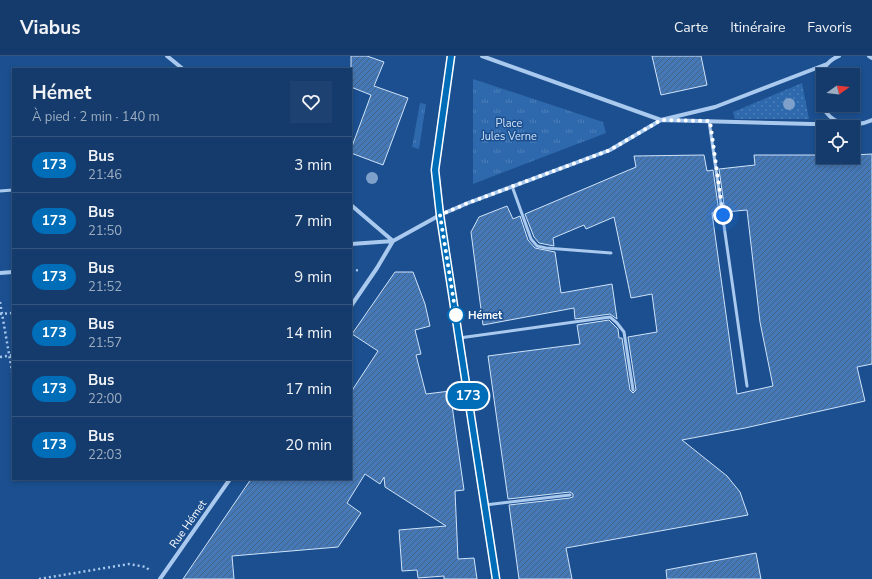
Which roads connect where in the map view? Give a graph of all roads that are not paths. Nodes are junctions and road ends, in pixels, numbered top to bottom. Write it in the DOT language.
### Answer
graph roads {
  1 [pos="167,56"];
  2 [pos="451,56"];
  3 [pos="482,56"];
  4 [pos="839,56"];
  5 [pos="869,56"];
  6 [pos="872,58"];
  7 [pos="827,64"];
  8 [pos="182,68"];
  9 [pos="661,120"];
  10 [pos="836,120"];
  11 [pos="872,120"];
  12 [pos="710,121"];
  13 [pos="816,124"];
  14 [pos="860,124"];
  15 [pos="512,186"];
  16 [pos="12,190"];
  17 [pos="0,191"];
  18 [pos="352,206"];
  19 [pos="440,215"];
  20 [pos="393,241"];
  21 [pos="352,244"];
  22 [pos="612,253"];
  23 [pos="12,272"];
  24 [pos="0,273"];
  25 [pos="352,305"];
  26 [pos="460,338"];
  27 [pos="747,386"];
  28 [pos="633,390"];
  29 [pos="229,480"];
  30 [pos="570,495"];
  31 [pos="485,505"];
  32 [pos="160,579"];
  33 [pos="496,579"];
  1 -- 8 [label="street"];
  2 -- 19 [label="main road"];
  3 -- 9 [label="street"];
  4 -- 7 [label="street"];
  5 -- 6 [label="street"];
  7 -- 9 [label="street"];
  7 -- 10 [label="street"];
  9 -- 12 [label="street"];
  9 -- 15 [label="street"];
  11 -- 14 [label="street"];
  12 -- 13 [label="street"];
  12 -- 27 [label="lane"];
  15 -- 19 [label="street"];
  15 -- 22 [label="lane"];
  16 -- 17 [label="lane"];
  18 -- 20 [label="street"];
  19 -- 20 [label="street"];
  19 -- 26 [label="main road"];
  20 -- 21 [label="street"];
  20 -- 25 [label="street"];
  23 -- 24 [label="street"];
  26 -- 28 [label="lane"];
  26 -- 31 [label="main road"];
  29 -- 32 [label="street, Rue Hémet"];
  30 -- 31 [label="lane"];
  31 -- 33 [label="main road"];
}
